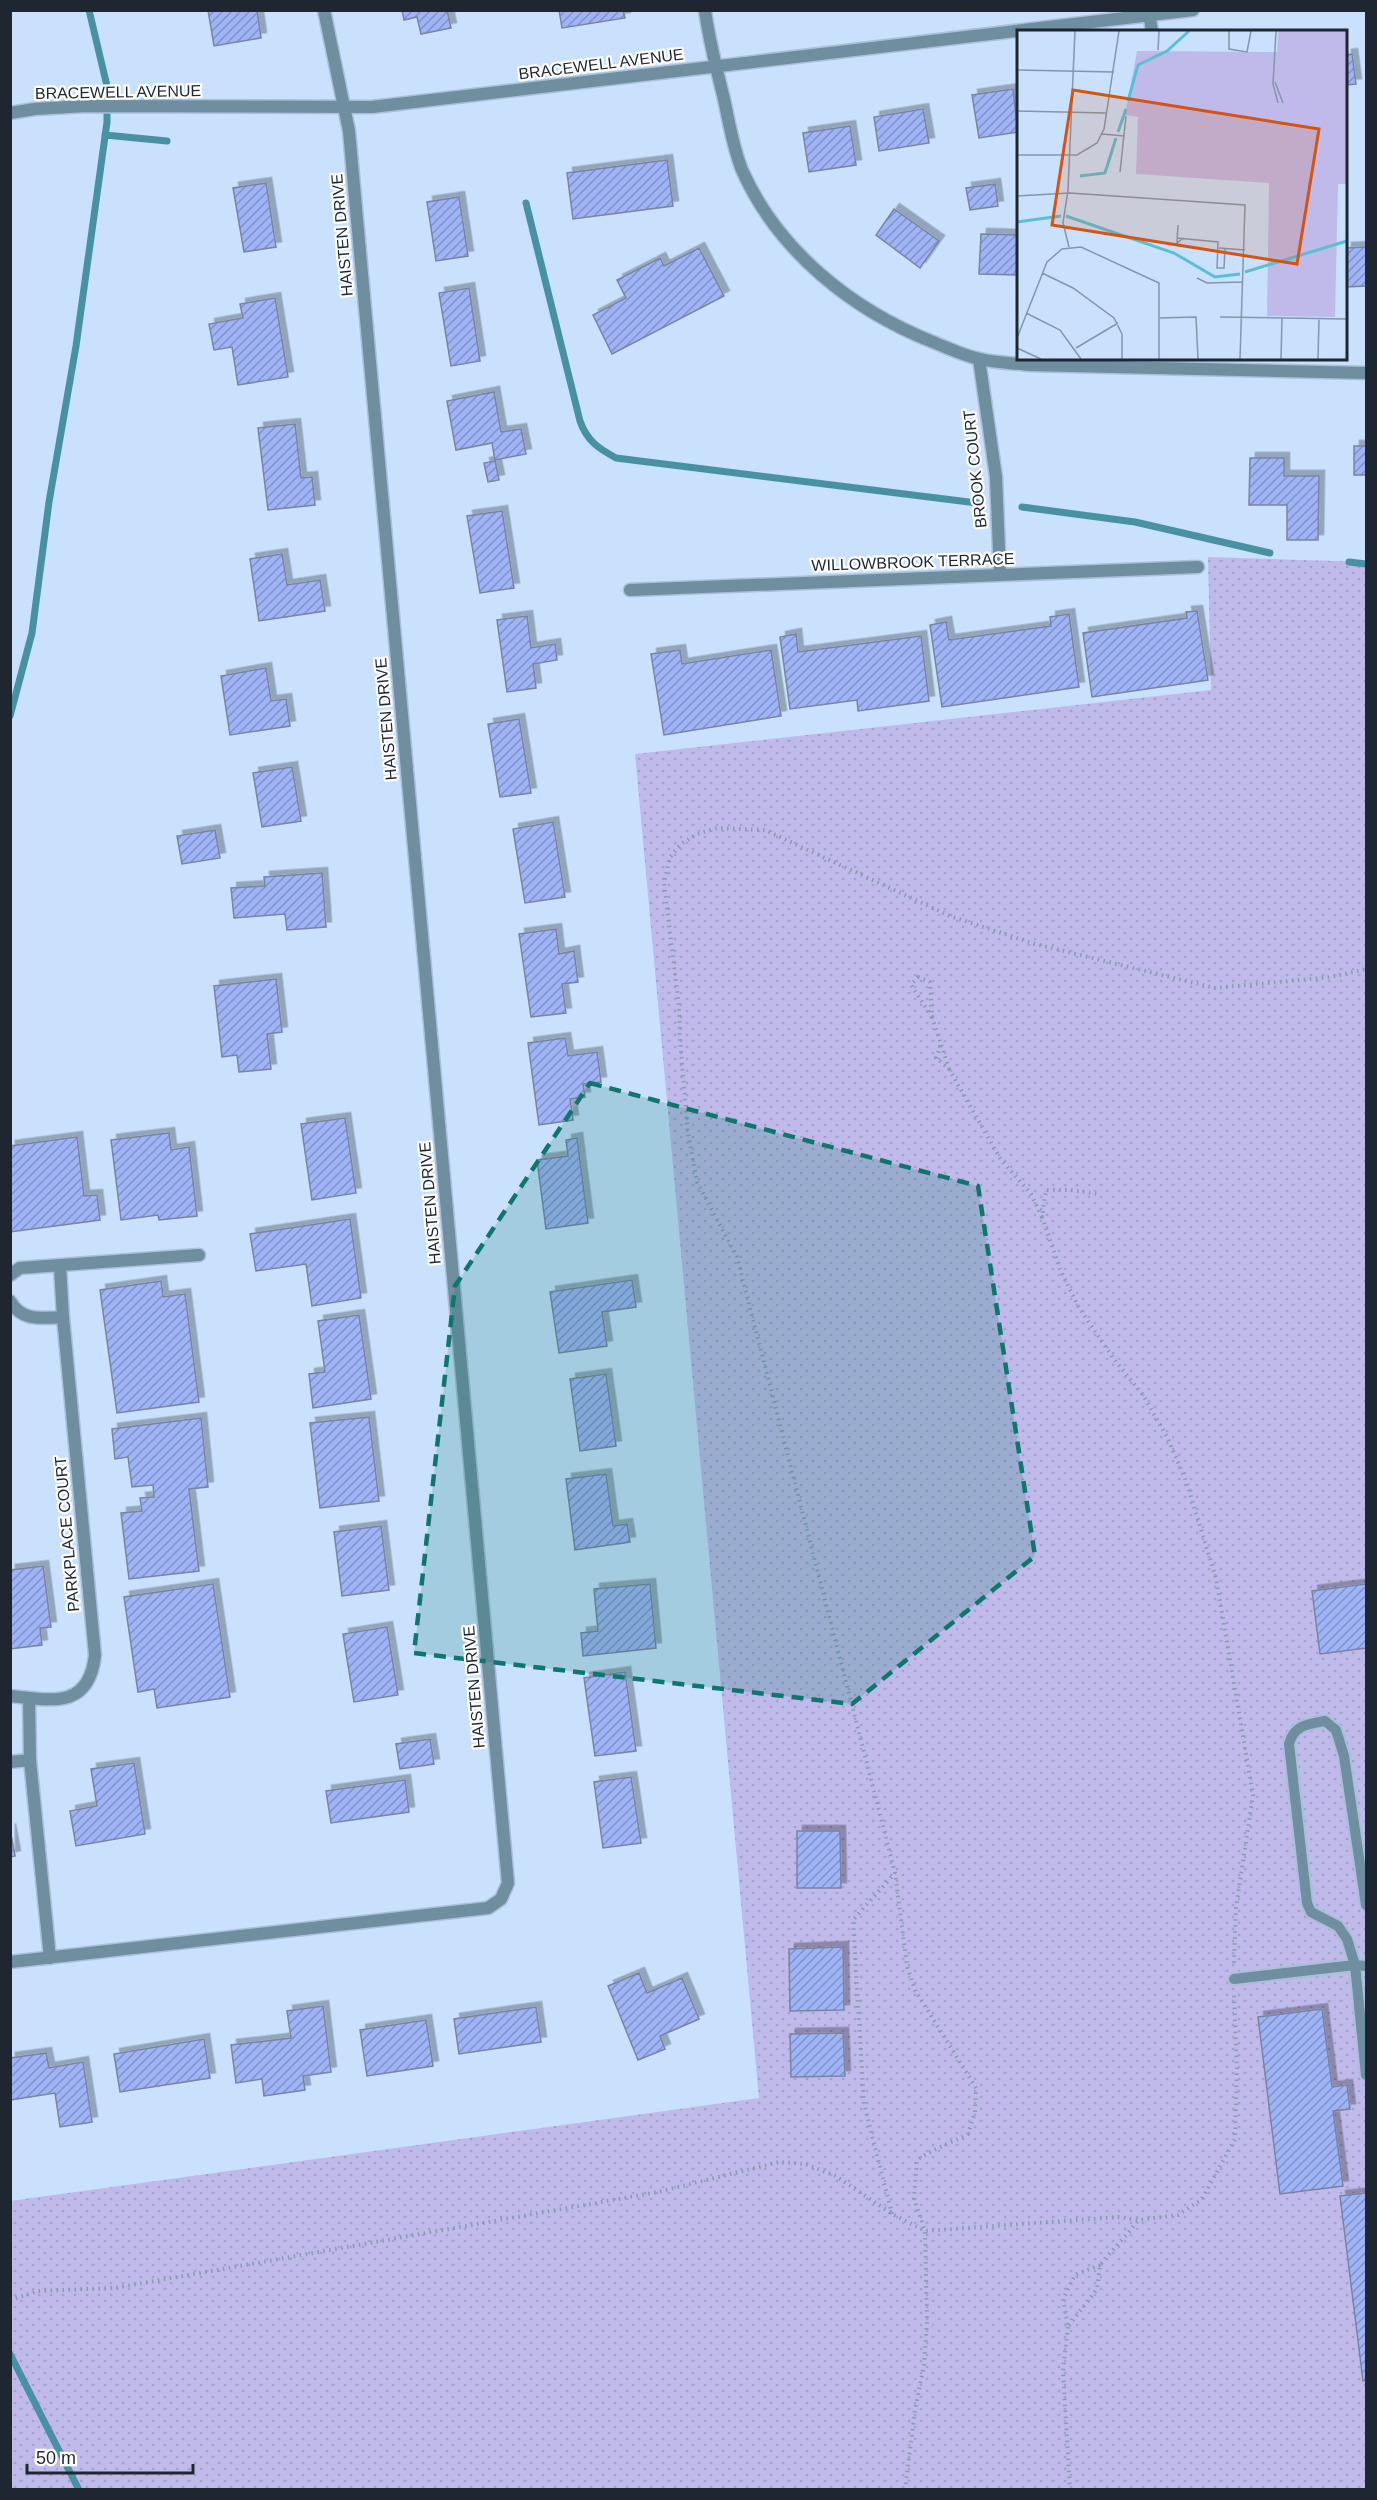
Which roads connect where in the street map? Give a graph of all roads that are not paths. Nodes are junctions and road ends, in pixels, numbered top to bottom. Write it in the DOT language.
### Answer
graph roads {
  1 [pos="324,10"];
  2 [pos="705,10"];
  3 [pos="1193,10"];
  4 [pos="1149,13"];
  5 [pos="1152,30"];
  6 [pos="715,67"];
  7 [pos="345,108"];
  8 [pos="10,113"];
  9 [pos="979,359"];
  10 [pos="1196,363"];
  11 [pos="1366,373"];
  12 [pos="1198,567"];
  13 [pos="1000,575"];
  14 [pos="630,590"];
  15 [pos="199,1255"];
  16 [pos="60,1266"];
  17 [pos="10,1275"];
  18 [pos="10,1301"];
  19 [pos="63,1317"];
  20 [pos="10,1696"];
  21 [pos="29,1698"];
  22 [pos="30,1760"];
  23 [pos="10,1762"];
  24 [pos="1366,1905"];
  25 [pos="50,1958"];
  26 [pos="10,1962"];
  27 [pos="1354,1965"];
  28 [pos="1366,1966"];
  29 [pos="1234,1979"];
  30 [pos="1366,2075"];
  1 -- 7 [label="street, HAISTEN DRIVE"];
  2 -- 6 [label="street"];
  3 -- 4 [label="street, BRACEWELL AVENUE"];
  4 -- 5 [label="street"];
  4 -- 6 [label="street, BRACEWELL AVENUE"];
  6 -- 7 [label="street, BRACEWELL AVENUE"];
  6 -- 9 [label="street"];
  7 -- 8 [label="street, BRACEWELL AVENUE"];
  7 -- 25 [label="street, HAISTEN DRIVE"];
  9 -- 10 [label="street"];
  9 -- 13 [label="street, BROOK COURT"];
  10 -- 11 [label="street"];
  12 -- 13 [label="street, WILLOWBROOK TERRACE"];
  13 -- 14 [label="street, WILLOWBROOK TERRACE"];
  15 -- 16 [label="street"];
  16 -- 17 [label="street"];
  16 -- 19 [label="street, PARKPLACE COURT"];
  18 -- 19 [label="street"];
  19 -- 21 [label="street, PARKPLACE COURT"];
  20 -- 21 [label="street, PARKPLACE COURT"];
  21 -- 22 [label="street"];
  22 -- 23 [label="street"];
  22 -- 25 [label="street"];
  24 -- 27 [label="lane"];
  25 -- 26 [label="street, HAISTEN DRIVE"];
  27 -- 28 [label="lane"];
  27 -- 29 [label="lane"];
  27 -- 30 [label="lane"];
}
